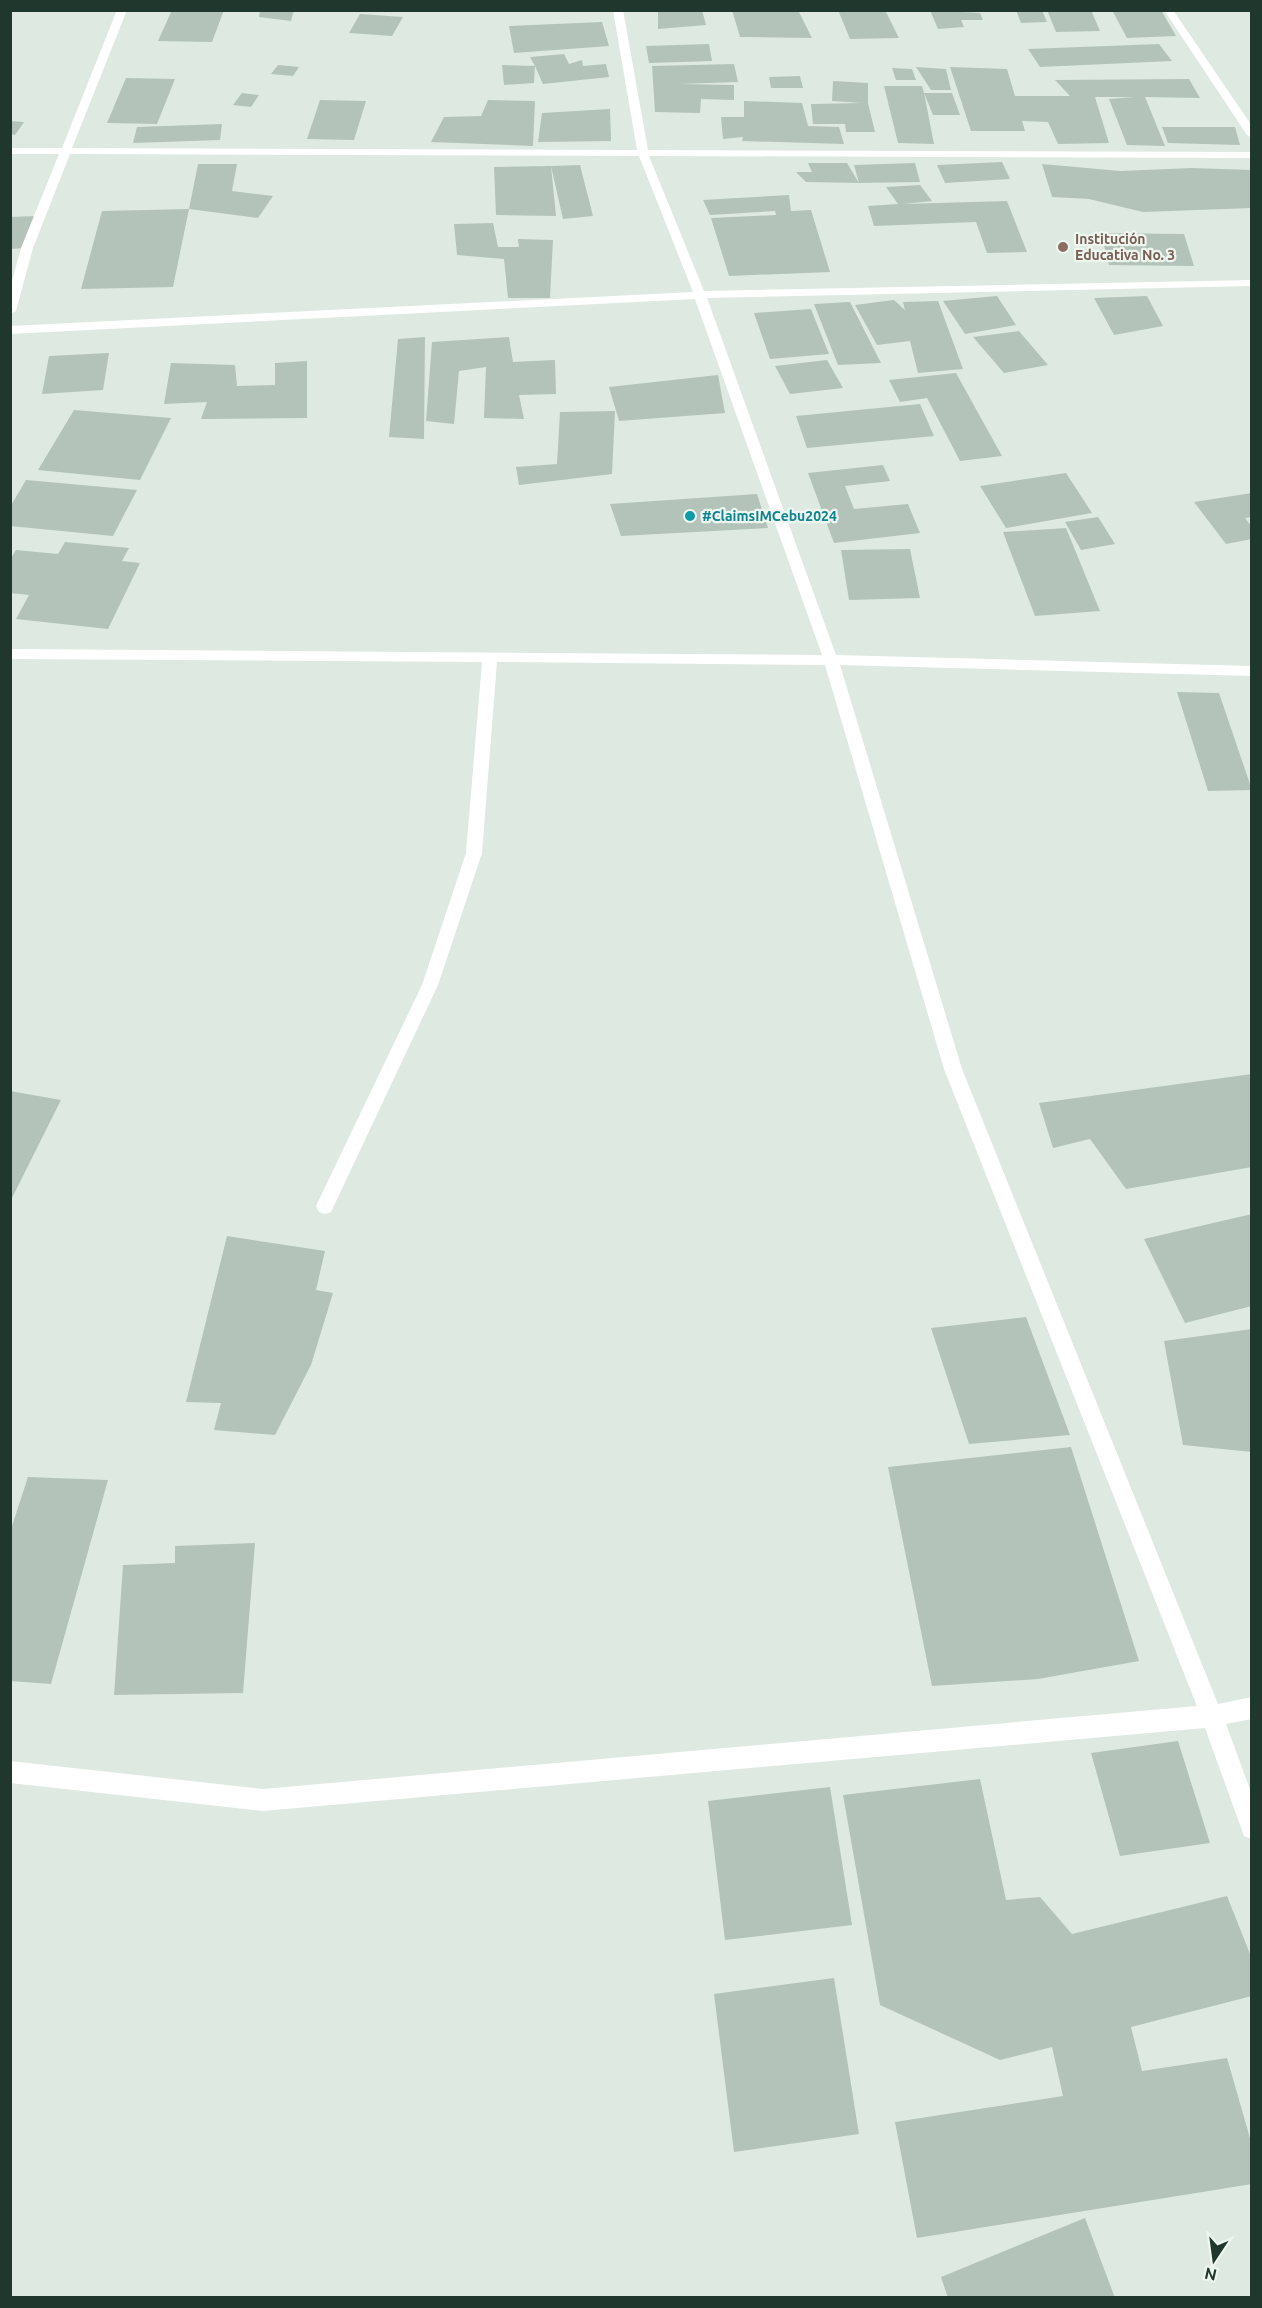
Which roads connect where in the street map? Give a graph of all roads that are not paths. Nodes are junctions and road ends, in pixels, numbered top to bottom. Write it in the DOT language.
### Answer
graph roads {
  1 [pos="122,10"];
  2 [pos="618,10"];
  3 [pos="1168,10"];
  4 [pos="1251,135"];
  5 [pos="10,151"];
  6 [pos="67,151"];
  7 [pos="643,154"];
  8 [pos="1251,155"];
  9 [pos="1251,283"];
  10 [pos="700,295"];
  11 [pos="10,311"];
  12 [pos="10,330"];
  13 [pos="10,654"];
  14 [pos="490,658"];
  15 [pos="831,660"];
  16 [pos="1251,671"];
  17 [pos="325,1206"];
  18 [pos="1251,1708"];
  19 [pos="1212,1716"];
  20 [pos="10,1772"];
  21 [pos="1251,1828"];
  1 -- 6 [label="street"];
  2 -- 7 [label="street"];
  3 -- 4 [label="street"];
  5 -- 6 [label="street"];
  6 -- 7 [label="street"];
  6 -- 11 [label="street"];
  7 -- 8 [label="street"];
  7 -- 10 [label="street"];
  9 -- 10 [label="street"];
  10 -- 12 [label="street"];
  10 -- 15 [label="street"];
  13 -- 14 [label="street"];
  14 -- 15 [label="street"];
  14 -- 17 [label="street"];
  15 -- 16 [label="street"];
  15 -- 19 [label="street"];
  18 -- 19 [label="street"];
  19 -- 20 [label="street"];
  19 -- 21 [label="street"];
}
